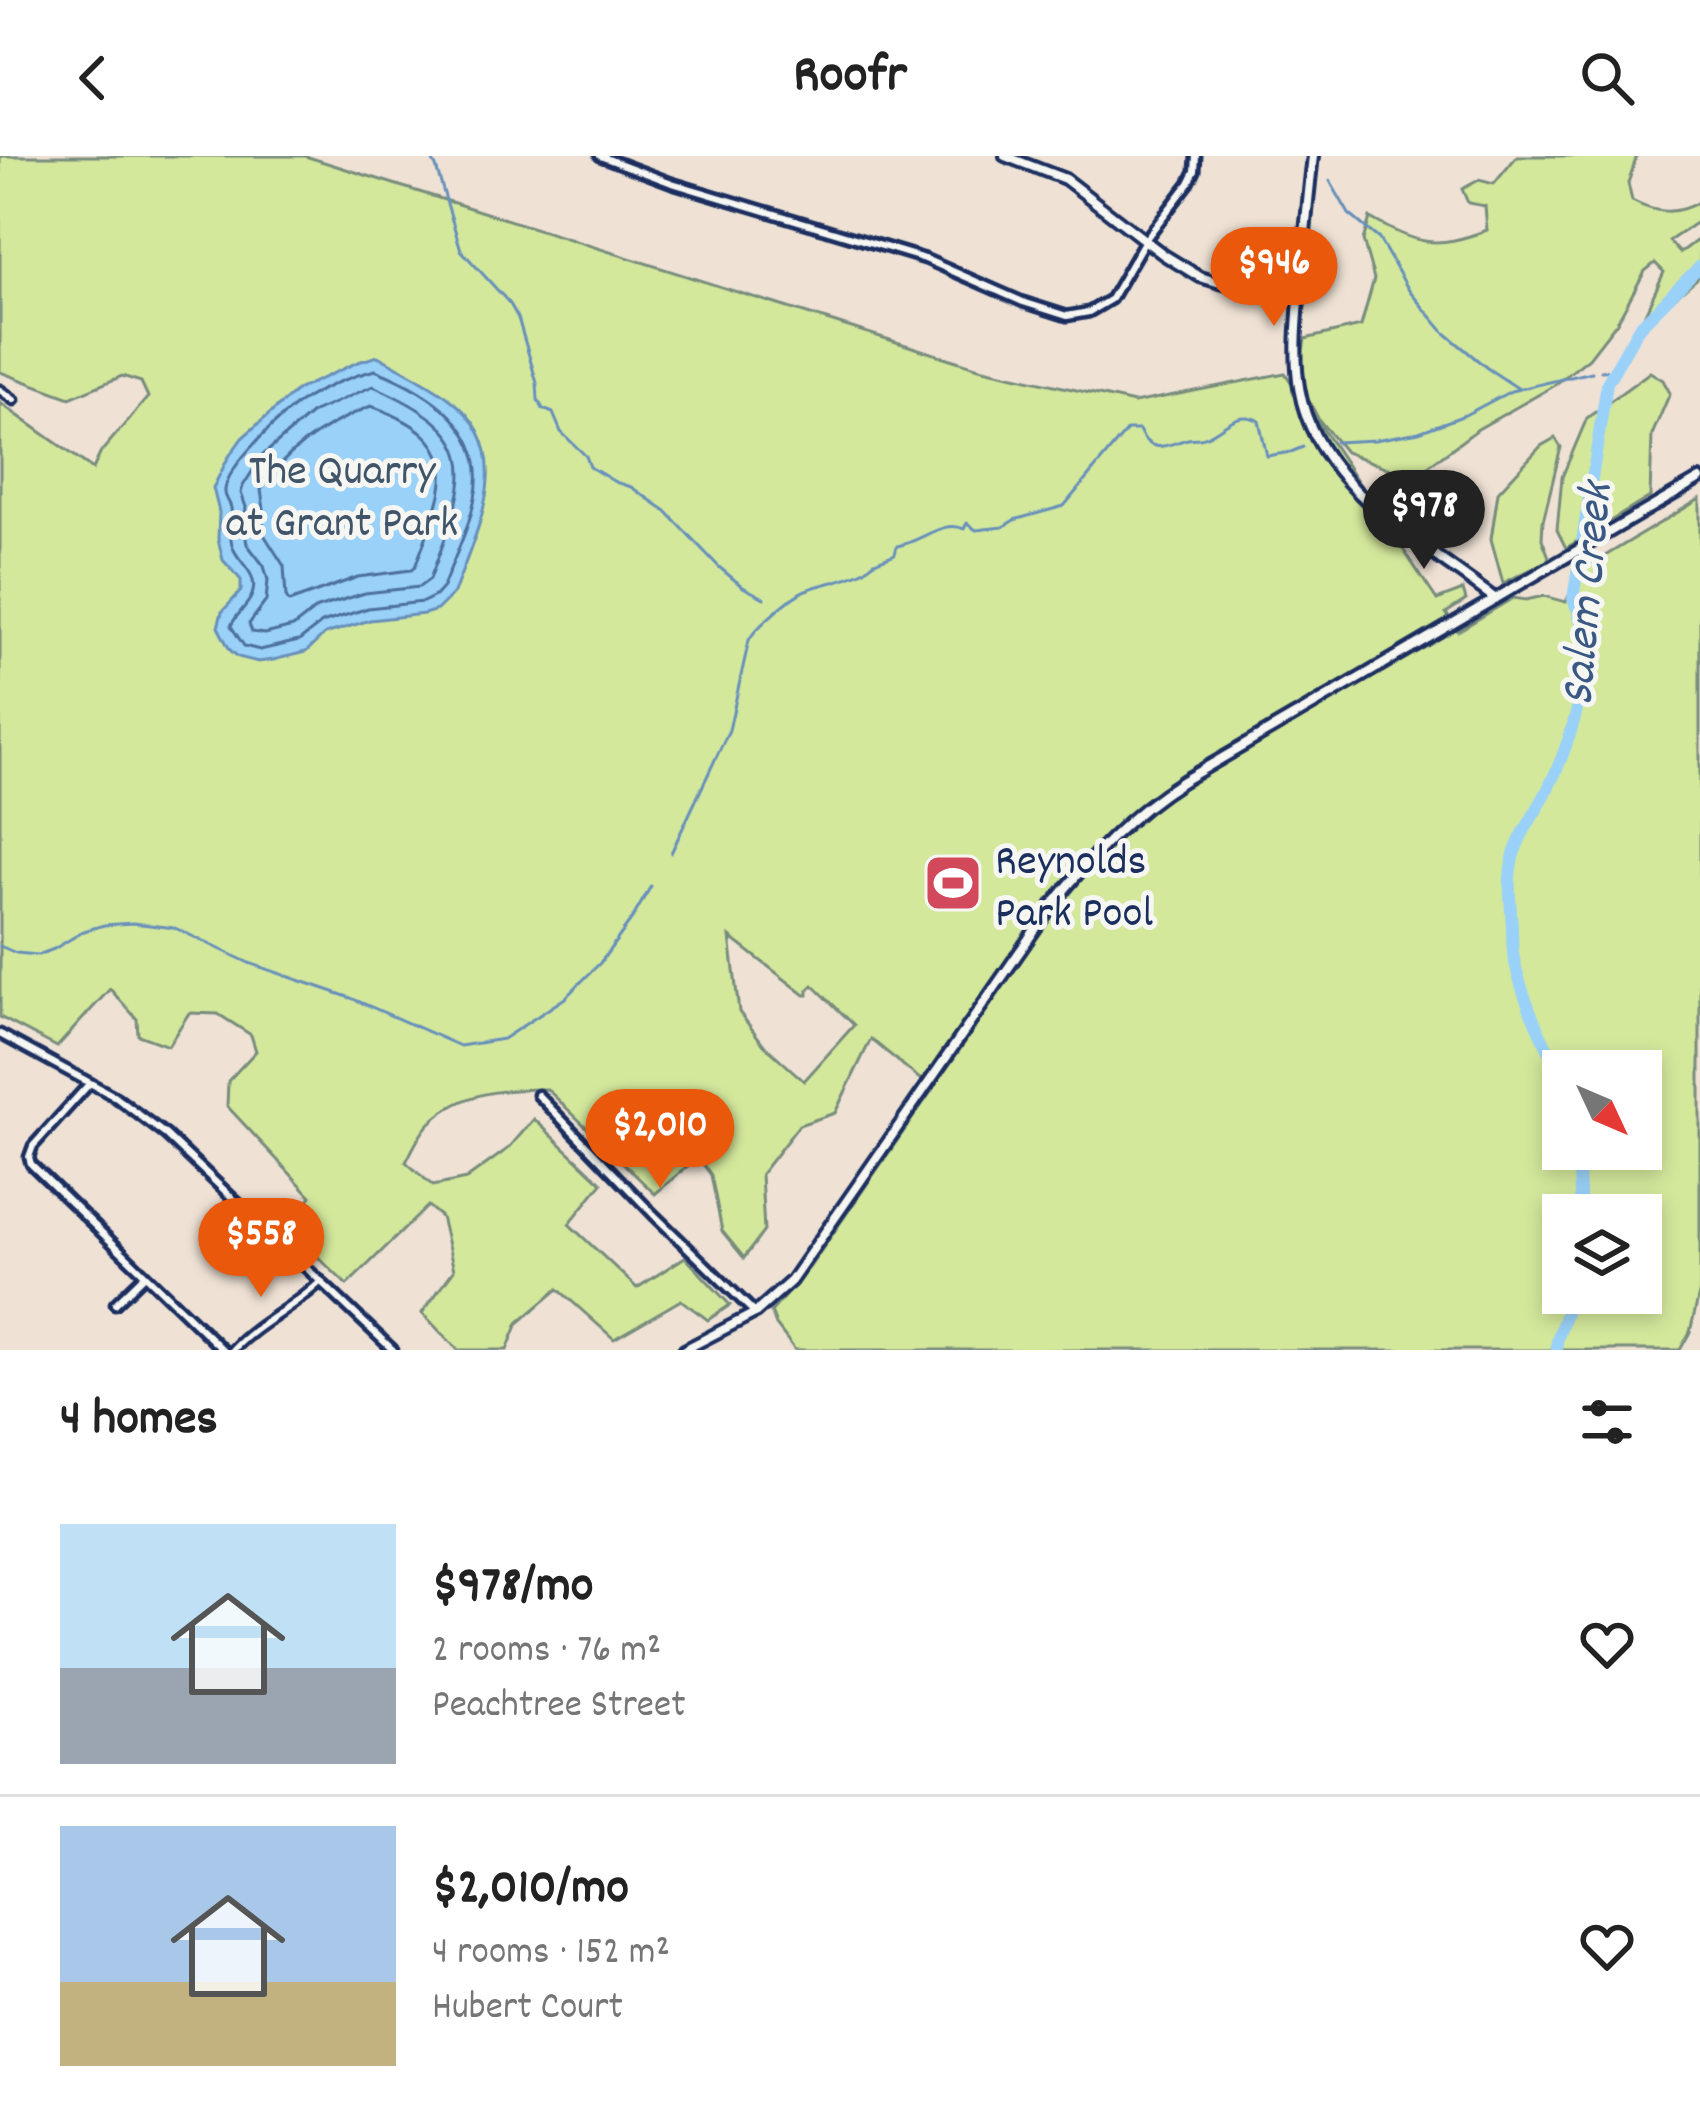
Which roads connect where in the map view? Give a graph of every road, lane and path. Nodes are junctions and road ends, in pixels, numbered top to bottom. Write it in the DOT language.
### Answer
graph roads {
  1 [pos="599,156"];
  2 [pos="1005,156"];
  3 [pos="1196,156"];
  4 [pos="1313,156"];
  5 [pos="1145,240"];
  6 [pos="1299,297"];
  7 [pos="0,390"];
  8 [pos="14,400"];
  9 [pos="1700,478"];
  10 [pos="1494,598"];
  11 [pos="0,1034"];
  12 [pos="90,1083"];
  13 [pos="538,1095"];
  14 [pos="144,1276"];
  15 [pos="321,1281"];
  16 [pos="115,1304"];
  17 [pos="755,1313"];
  18 [pos="223,1350"];
  19 [pos="233,1350"];
  20 [pos="392,1350"];
  21 [pos="684,1350"];
  1 -- 5 [label="street"];
  2 -- 5 [label="main road"];
  3 -- 5 [label="street"];
  4 -- 6 [label="main road"];
  5 -- 6 [label="main road"];
  6 -- 10 [label="main road"];
  7 -- 8 [label="street"];
  9 -- 10 [label="main road"];
  10 -- 17 [label="main road"];
  11 -- 12 [label="street"];
  12 -- 14 [label="street"];
  12 -- 15 [label="street"];
  13 -- 17 [label="street"];
  14 -- 16 [label="street"];
  14 -- 18 [label="street"];
  15 -- 19 [label="street"];
  15 -- 20 [label="street"];
  17 -- 21 [label="main road"];
}
